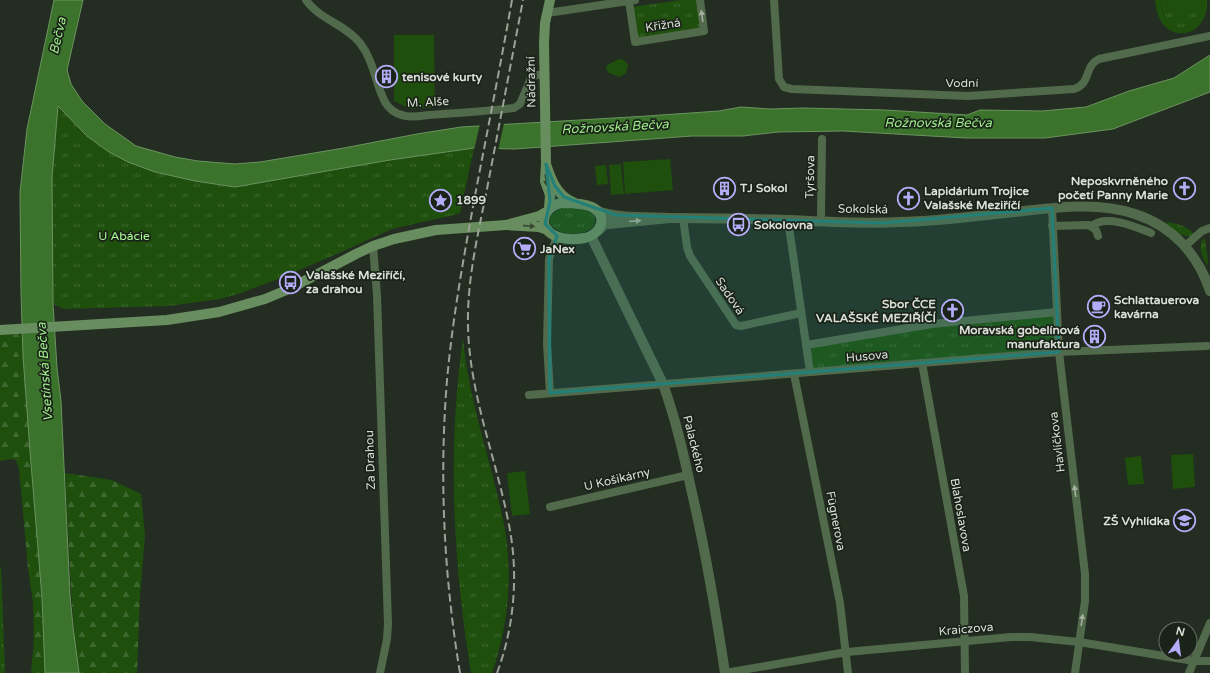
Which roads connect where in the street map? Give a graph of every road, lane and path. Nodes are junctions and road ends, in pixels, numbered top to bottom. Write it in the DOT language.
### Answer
graph roads {
  1 [pos="306,0"];
  2 [pos="550,0"];
  3 [pos="632,0"];
  4 [pos="700,0"];
  5 [pos="774,0"];
  6 [pos="547,13"];
  7 [pos="1210,36"];
  8 [pos="545,75"];
  9 [pos="822,139"];
  10 [pos="546,161"];
  11 [pos="575,203"];
  12 [pos="1052,208"];
  13 [pos="548,210"];
  14 [pos="596,210"];
  15 [pos="821,215"];
  16 [pos="670,218"];
  17 [pos="683,218"];
  18 [pos="788,220"];
  19 [pos="506,225"];
  20 [pos="1052,226"];
  21 [pos="1092,226"];
  22 [pos="1209,229"];
  23 [pos="548,230"];
  24 [pos="594,233"];
  25 [pos="1151,233"];
  26 [pos="557,236"];
  27 [pos="1098,236"];
  28 [pos="373,246"];
  29 [pos="1185,246"];
  30 [pos="1210,291"];
  31 [pos="1057,312"];
  32 [pos="801,313"];
  33 [pos="2,330"];
  34 [pos="806,345"];
  35 [pos="1207,346"];
  36 [pos="1059,352"];
  37 [pos="922,363"];
  38 [pos="810,372"];
  39 [pos="794,374"];
  40 [pos="663,384"];
  41 [pos="550,394"];
  42 [pos="529,395"];
  43 [pos="688,475"];
  44 [pos="550,507"];
  45 [pos="1210,623"];
  46 [pos="965,641"];
  47 [pos="1079,642"];
  48 [pos="847,652"];
  49 [pos="1198,652"];
  50 [pos="1158,655"];
  51 [pos="1194,661"];
  52 [pos="1198,661"];
  53 [pos="1210,661"];
  54 [pos="380,673"];
  55 [pos="725,673"];
  56 [pos="848,673"];
  57 [pos="964,673"];
  58 [pos="1075,673"];
  59 [pos="1189,673"];
  1 -- 8 [label="street, M. Alše"];
  2 -- 6 [label="main road, Nádražní"];
  3 -- 4 [label="street, Křižná, one-way"];
  3 -- 6 [label="street, Křižná"];
  5 -- 7 [label="street, Vodní"];
  6 -- 8 [label="main road, Nádražní"];
  8 -- 10 [label="main road, Nádražní"];
  9 -- 15 [label="street, Tyršova"];
  10 -- 11 [label="main road, Nádražní"];
  10 -- 13 [label="main road, Nádražní, one-way"];
  11 -- 13 [label="main road, Sokolská"];
  11 -- 14 [label="main road, Sokolská"];
  12 -- 18 [label="street, Sokolská"];
  12 -- 20 [label="street, Havlíčkova"];
  12 -- 29 [label="street, Sokolská"];
  13 -- 19 [label="main road, Sokolská"];
  13 -- 23 [label="main road"];
  14 -- 16 [label="street, Sokolská"];
  14 -- 24 [label="main road"];
  16 -- 17 [label="street, Sokolská"];
  24 -- 16 [label="street, Sokolská, one-way"];
  17 -- 18 [label="street, Sokolská"];
  17 -- 32 [label="street, Sadová"];
  18 -- 32 [label="street"];
  19 -- 23 [label="main road, Sokolská, one-way"];
  19 -- 28 [label="main road, Sokolská"];
  20 -- 21 [label="street"];
  20 -- 31 [label="street, Havlíčkova"];
  21 -- 25 [label="street"];
  21 -- 27 [label="street"];
  22 -- 29 [label="street"];
  23 -- 26 [label="main road, Sokolská"];
  24 -- 26 [label="main road, Sokolská"];
  24 -- 40 [label="street, Palackého"];
  26 -- 41 [label="street"];
  28 -- 33 [label="main road"];
  28 -- 54 [label="street, Za Drahou"];
  29 -- 30 [label="street, Sokolská"];
  31 -- 34 [label="street"];
  31 -- 36 [label="street, Havlíčkova"];
  32 -- 34 [label="street"];
  34 -- 38 [label="street"];
  35 -- 36 [label="street, Husova"];
  36 -- 37 [label="street, Husova"];
  47 -- 36 [label="street, Havlíčkova, one-way"];
  37 -- 38 [label="street, Husova"];
  37 -- 46 [label="street, Blahoslavova"];
  38 -- 39 [label="street, Husova"];
  39 -- 40 [label="street, Husova"];
  39 -- 48 [label="street, Fügnerova"];
  40 -- 41 [label="street, Husova"];
  40 -- 43 [label="street, Palackého"];
  41 -- 42 [label="street, Husova"];
  43 -- 44 [label="street, U Košikárny"];
  43 -- 55 [label="street, Palackého"];
  45 -- 49 [label="street"];
  46 -- 47 [label="street, Kraiczova"];
  46 -- 48 [label="street, Kraiczova"];
  46 -- 57 [label="street, Blahoslavova"];
  47 -- 50 [label="street, Kraiczova"];
  47 -- 58 [label="street, Havlíčkova"];
  48 -- 55 [label="street, Kraiczova"];
  48 -- 56 [label="street, Fügnerova"];
  51 -- 59 [label="street"];
  52 -- 53 [label="street, Kraiczova"];
}
